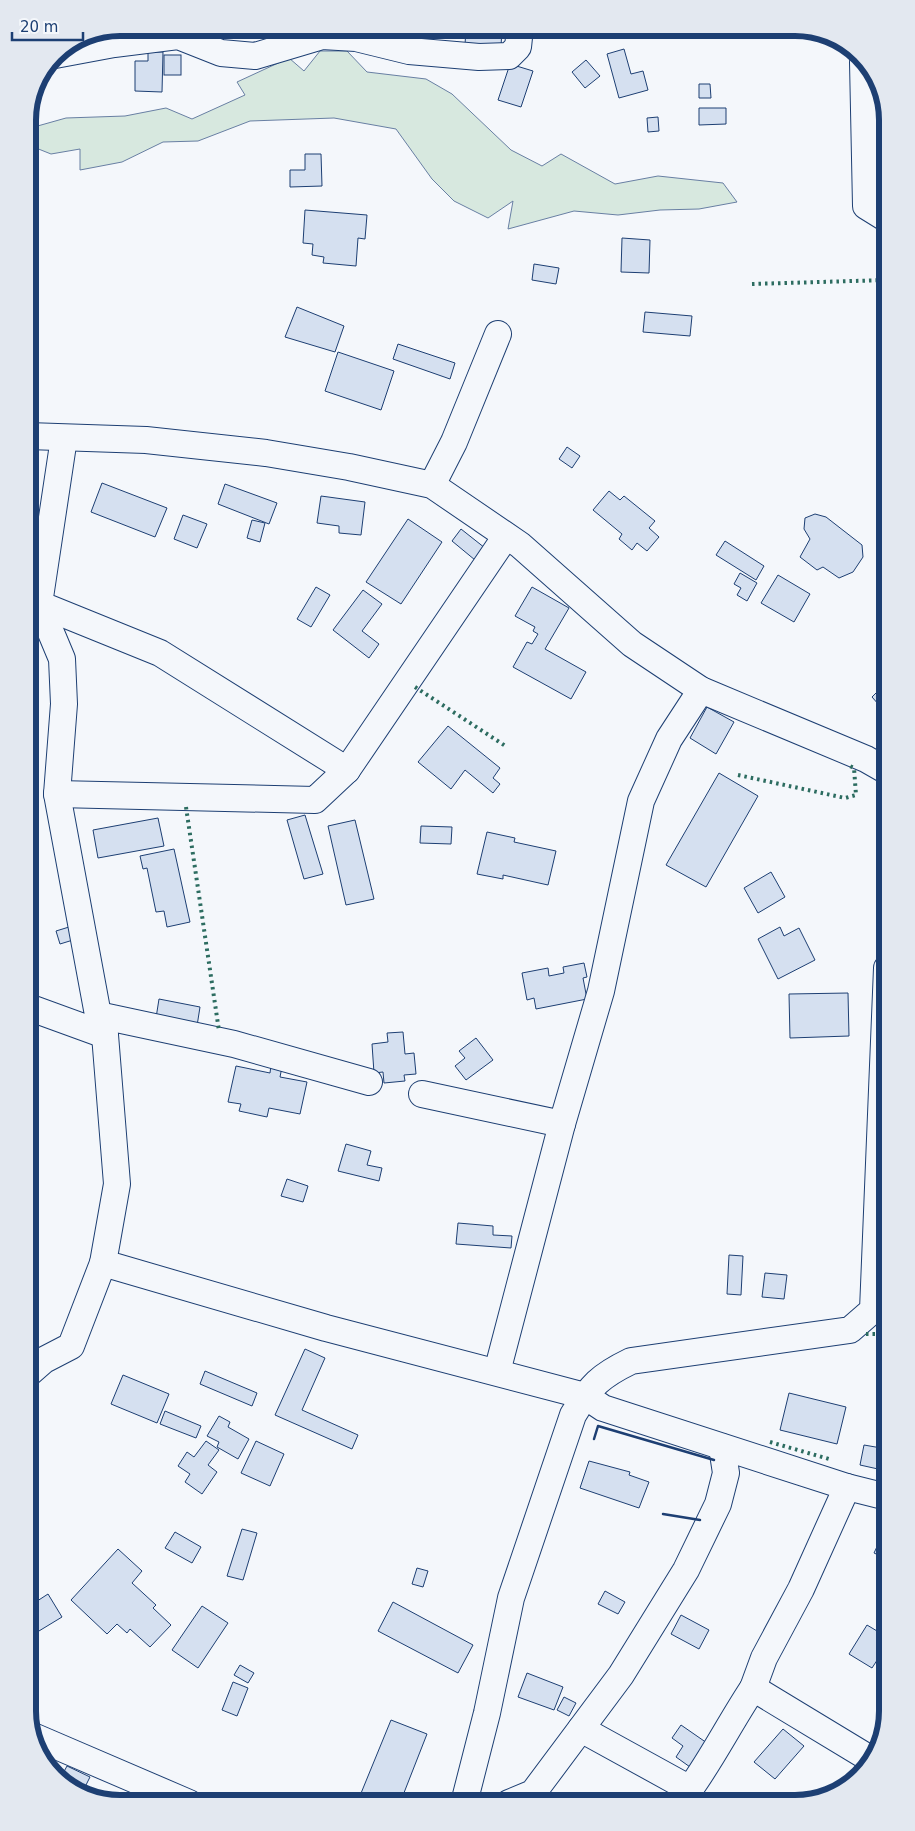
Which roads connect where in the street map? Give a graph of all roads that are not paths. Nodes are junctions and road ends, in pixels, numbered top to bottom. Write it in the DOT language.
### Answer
graph roads {
  1 [pos="178,36"];
  2 [pos="178,36"];
  3 [pos="322,36"];
  4 [pos="322,36"];
  5 [pos="519,36"];
  6 [pos="72,52"];
  7 [pos="863,72"];
  8 [pos="879,214"];
  9 [pos="498,334"];
  10 [pos="36,436"];
  11 [pos="64,438"];
  12 [pos="432,485"];
  13 [pos="506,536"];
  14 [pos="39,604"];
  15 [pos="701,690"];
  16 [pos="879,766"];
  17 [pos="347,770"];
  18 [pos="57,794"];
  19 [pos="36,1009"];
  20 [pos="102,1025"];
  21 [pos="369,1082"];
  22 [pos="422,1094"];
  23 [pos="562,1124"];
  24 [pos="879,1173"];
  25 [pos="103,1263"];
  26 [pos="36,1367"];
  27 [pos="497,1372"];
  28 [pos="585,1396"];
  29 [pos="722,1447"];
  30 [pos="847,1487"];
  31 [pos="879,1494"];
  32 [pos="753,1688"];
  33 [pos="581,1729"];
  34 [pos="42,1740"];
  35 [pos="865,1756"];
  36 [pos="170,1795"];
  37 [pos="466,1795"];
  38 [pos="528,1795"];
  39 [pos="683,1795"];
  40 [pos="686,1795"];
  1 -- 4 [label="street"];
  2 -- 6 [label="street"];
  3 -- 5 [label="street"];
  7 -- 8 [label="street"];
  9 -- 12 [label="street"];
  10 -- 11 [label="street"];
  11 -- 12 [label="street"];
  11 -- 14 [label="street"];
  12 -- 13 [label="street"];
  13 -- 15 [label="street"];
  13 -- 17 [label="street"];
  14 -- 17 [label="street"];
  14 -- 18 [label="street"];
  15 -- 16 [label="street"];
  15 -- 23 [label="street"];
  17 -- 18 [label="street"];
  18 -- 20 [label="street"];
  19 -- 20 [label="street"];
  20 -- 21 [label="street"];
  20 -- 25 [label="street"];
  22 -- 23 [label="street"];
  23 -- 27 [label="street"];
  24 -- 28 [label="street"];
  25 -- 26 [label="street"];
  25 -- 27 [label="street"];
  27 -- 28 [label="street"];
  28 -- 29 [label="street"];
  28 -- 37 [label="street"];
  29 -- 30 [label="street"];
  29 -- 33 [label="street"];
  30 -- 31 [label="street"];
  30 -- 32 [label="street"];
  32 -- 35 [label="street"];
  32 -- 40 [label="street"];
  33 -- 38 [label="street"];
  33 -- 39 [label="street"];
  34 -- 36 [label="street"];
}
